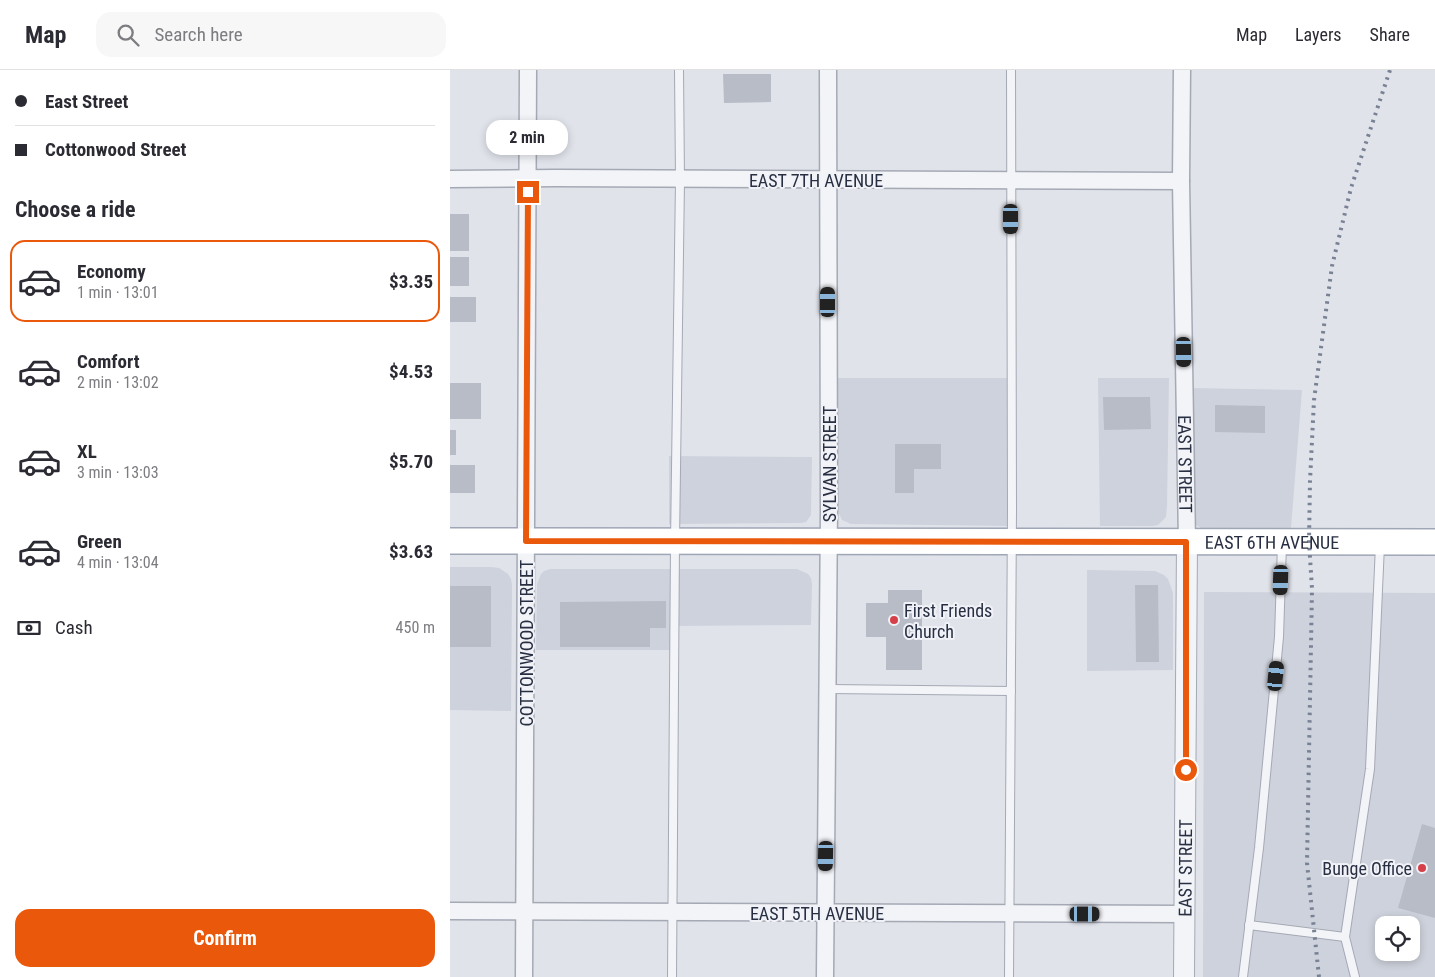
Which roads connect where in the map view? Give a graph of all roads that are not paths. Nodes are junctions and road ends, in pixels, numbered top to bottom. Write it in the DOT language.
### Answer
graph roads {
  1 [pos="528,70"];
  2 [pos="679,70"];
  3 [pos="828,70"];
  4 [pos="1011,70"];
  5 [pos="1182,70"];
  6 [pos="528,178"];
  7 [pos="450,179"];
  8 [pos="680,180"];
  9 [pos="828,180"];
  10 [pos="1011,180"];
  11 [pos="1181,182"];
  12 [pos="450,541"];
  13 [pos="526,541"];
  14 [pos="674,542"];
  15 [pos="829,542"];
  16 [pos="1012,542"];
  17 [pos="1186,542"];
  18 [pos="1282,542"];
  19 [pos="1380,542"];
  20 [pos="1435,542"];
  21 [pos="828,689"];
  22 [pos="1011,691"];
  23 [pos="450,911"];
  24 [pos="524,912"];
  25 [pos="672,912"];
  26 [pos="825,912"];
  27 [pos="1010,913"];
  28 [pos="1184,914"];
  29 [pos="1249,925"];
  30 [pos="1345,937"];
  31 [pos="524,977"];
  32 [pos="672,977"];
  33 [pos="825,977"];
  34 [pos="1009,977"];
  35 [pos="1184,977"];
  36 [pos="1243,977"];
  37 [pos="1355,977"];
  1 -- 6 [label="street, COTTONWOOD STREET"];
  2 -- 8 [label="lane"];
  3 -- 9 [label="street, SYLVAN STREET"];
  4 -- 10 [label="lane"];
  5 -- 11 [label="street, EAST STREET"];
  6 -- 7 [label="street, EAST 7TH AVENUE"];
  6 -- 8 [label="street, EAST 7TH AVENUE"];
  6 -- 13 [label="street, COTTONWOOD STREET"];
  8 -- 9 [label="street, EAST 7TH AVENUE"];
  8 -- 14 [label="lane"];
  9 -- 10 [label="street, EAST 7TH AVENUE"];
  9 -- 15 [label="street, SYLVAN STREET"];
  10 -- 11 [label="street, EAST 7TH AVENUE"];
  10 -- 16 [label="lane"];
  11 -- 17 [label="street, EAST STREET"];
  12 -- 13 [label="main road, EAST 6TH AVENUE"];
  13 -- 14 [label="main road, EAST 6TH AVENUE"];
  13 -- 24 [label="street, COTTONWOOD STREET"];
  14 -- 15 [label="main road, EAST 6TH AVENUE"];
  14 -- 25 [label="lane"];
  15 -- 16 [label="main road, EAST 6TH AVENUE"];
  15 -- 21 [label="street, SYLVAN STREET"];
  16 -- 17 [label="main road, EAST 6TH AVENUE"];
  16 -- 22 [label="lane"];
  17 -- 18 [label="main road, EAST 6TH AVENUE"];
  17 -- 28 [label="street, EAST STREET"];
  18 -- 19 [label="main road, EAST 6TH AVENUE"];
  18 -- 29 [label="lane"];
  19 -- 20 [label="main road, EAST 6TH AVENUE"];
  19 -- 30 [label="lane"];
  21 -- 22 [label="lane"];
  21 -- 26 [label="street, SYLVAN STREET"];
  22 -- 27 [label="lane"];
  23 -- 24 [label="street, EAST 5TH AVENUE"];
  24 -- 25 [label="street, EAST 5TH AVENUE"];
  24 -- 31 [label="street, COTTONWOOD STREET"];
  25 -- 26 [label="street, EAST 5TH AVENUE"];
  25 -- 32 [label="lane"];
  26 -- 27 [label="street, EAST 5TH AVENUE"];
  26 -- 33 [label="street, SYLVAN STREET"];
  27 -- 28 [label="street, EAST 5TH AVENUE"];
  27 -- 34 [label="lane"];
  28 -- 35 [label="street, EAST STREET"];
  29 -- 30 [label="lane"];
  29 -- 36 [label="lane"];
  30 -- 37 [label="lane"];
}
